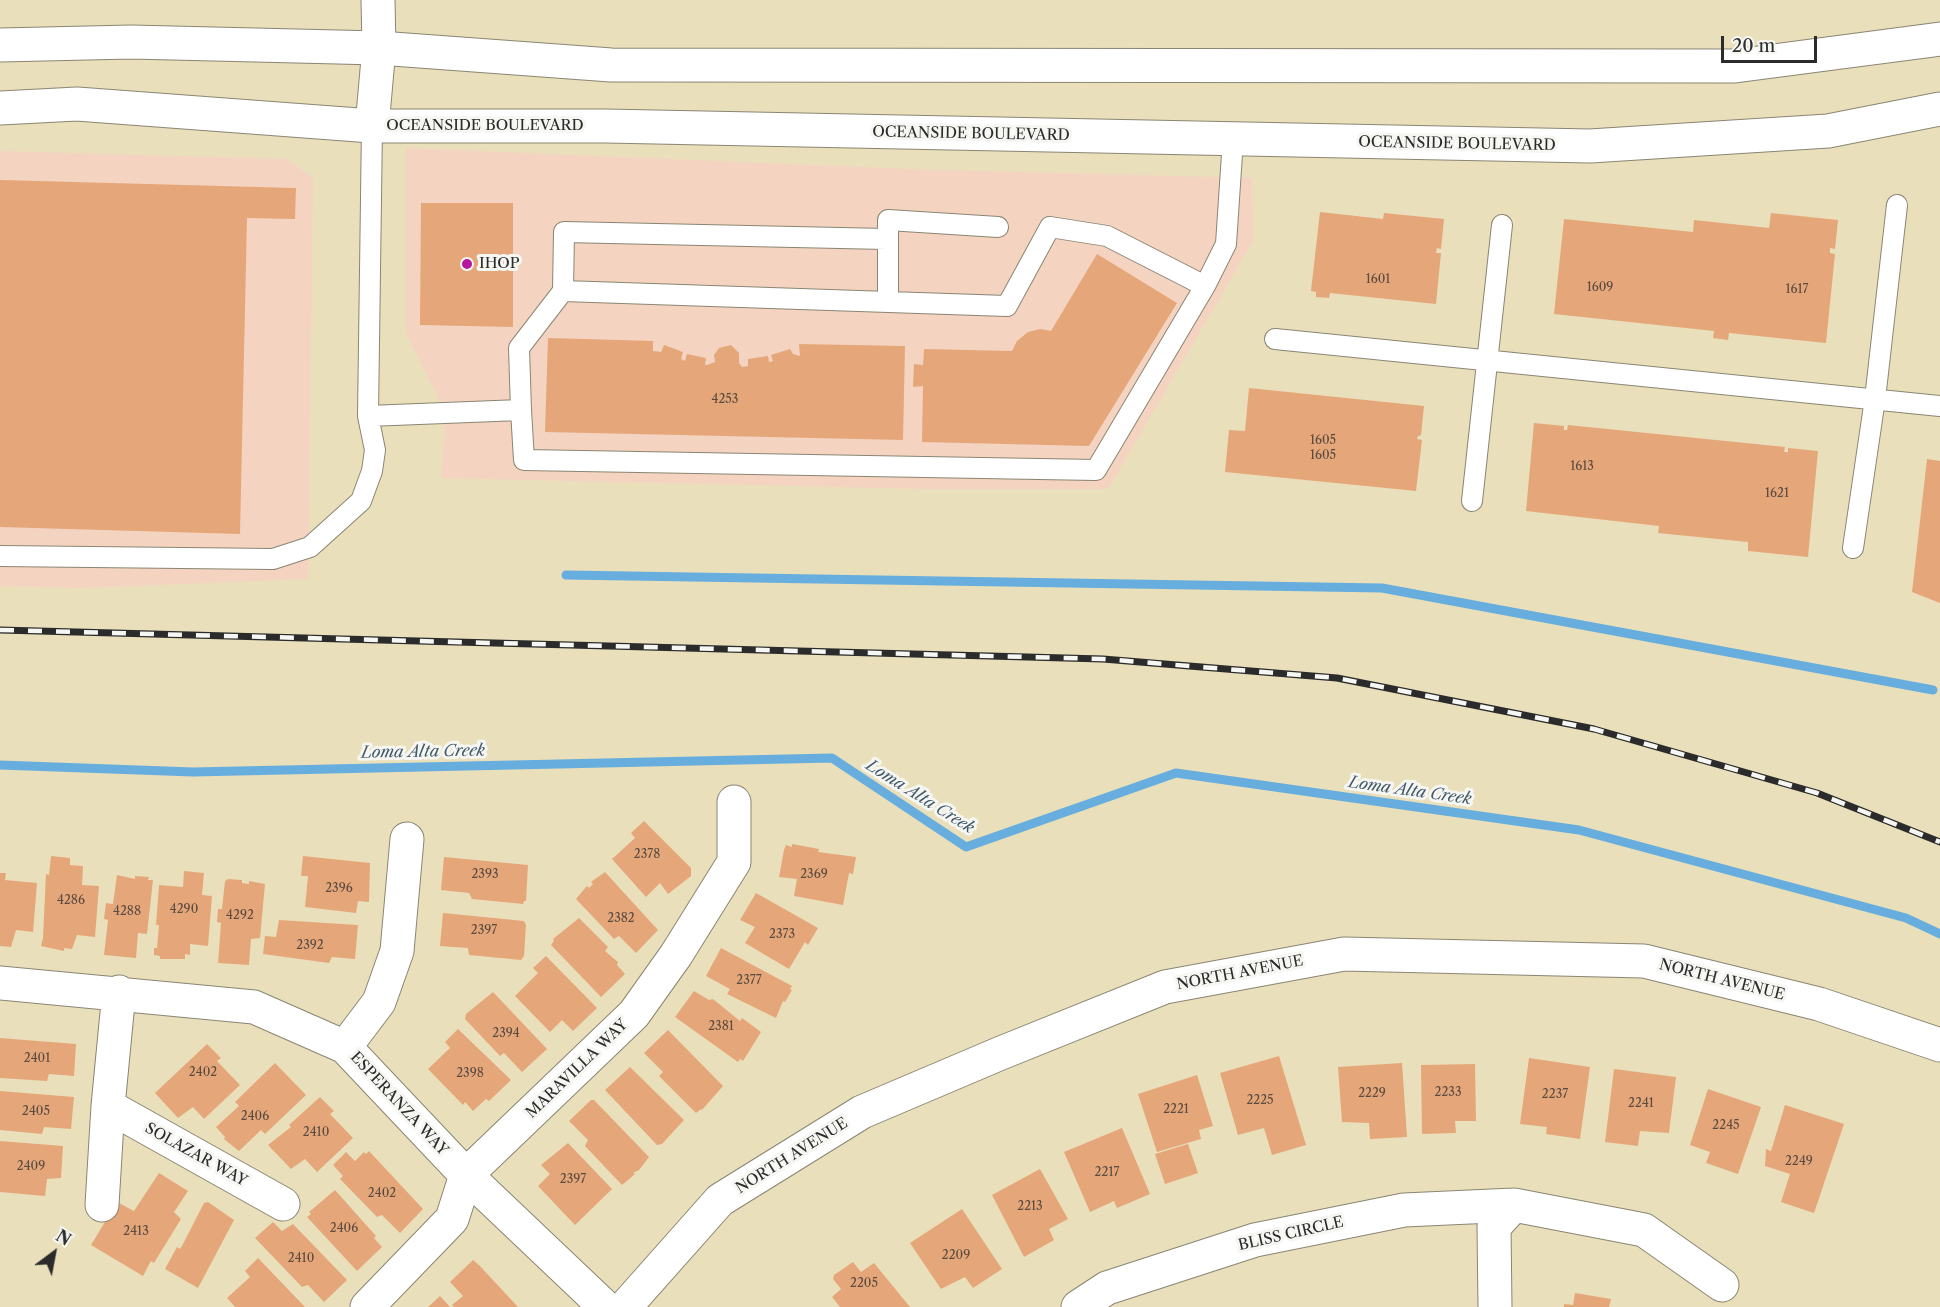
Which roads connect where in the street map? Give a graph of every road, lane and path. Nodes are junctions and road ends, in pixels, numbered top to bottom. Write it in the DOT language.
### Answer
graph roads {
  1 [pos="378,0"];
  2 [pos="1940,39"];
  3 [pos="0,45"];
  4 [pos="379,48"];
  5 [pos="0,108"];
  6 [pos="1940,109"];
  7 [pos="372,126"];
  8 [pos="1233,139"];
  9 [pos="1897,205"];
  10 [pos="1502,225"];
  11 [pos="998,227"];
  12 [pos="886,239"];
  13 [pos="1205,285"];
  14 [pos="563,291"];
  15 [pos="888,302"];
  16 [pos="1275,339"];
  17 [pos="1486,360"];
  18 [pos="1875,399"];
  19 [pos="1940,406"];
  20 [pos="521,410"];
  21 [pos="368,416"];
  22 [pos="1472,501"];
  23 [pos="1853,548"];
  24 [pos="0,556"];
  25 [pos="735,802"];
  26 [pos="407,839"];
  27 [pos="0,982"];
  28 [pos="119,992"];
  29 [pos="1940,1045"];
  30 [pos="345,1047"];
  31 [pos="108,1106"];
  32 [pos="466,1175"];
  33 [pos="284,1204"];
  34 [pos="102,1205"];
  35 [pos="1514,1205"];
  36 [pos="1722,1285"];
  37 [pos="367,1307"];
  38 [pos="605,1307"];
  39 [pos="624,1307"];
  40 [pos="1078,1307"];
  41 [pos="1496,1307"];
  1 -- 4 [label="main road"];
  2 -- 4 [label="main road"];
  3 -- 4 [label="main road"];
  4 -- 7 [label="main road"];
  5 -- 7 [label="main road, OCEANSIDE BOULEVARD"];
  6 -- 8 [label="main road, OCEANSIDE BOULEVARD"];
  7 -- 8 [label="main road, OCEANSIDE BOULEVARD"];
  7 -- 21 [label="lane"];
  8 -- 13 [label="lane"];
  9 -- 18 [label="lane"];
  10 -- 17 [label="lane"];
  11 -- 12 [label="lane"];
  12 -- 14 [label="lane"];
  12 -- 15 [label="lane"];
  13 -- 15 [label="lane"];
  13 -- 20 [label="lane"];
  14 -- 15 [label="lane"];
  14 -- 20 [label="lane"];
  16 -- 17 [label="lane"];
  17 -- 18 [label="lane"];
  17 -- 22 [label="lane"];
  18 -- 19 [label="lane"];
  18 -- 23 [label="lane"];
  20 -- 21 [label="lane"];
  21 -- 24 [label="lane"];
  25 -- 32 [label="main road, MARAVILLA WAY"];
  26 -- 30 [label="main road"];
  27 -- 28 [label="main road, ESPERANZA WAY"];
  28 -- 30 [label="main road, ESPERANZA WAY"];
  28 -- 31 [label="main road"];
  29 -- 39 [label="main road, NORTH AVENUE"];
  30 -- 32 [label="main road, ESPERANZA WAY"];
  31 -- 33 [label="main road, SOLAZAR WAY"];
  31 -- 34 [label="main road"];
  32 -- 37 [label="main road, MARAVILLA WAY"];
  32 -- 38 [label="main road, ESPERANZA WAY"];
  35 -- 36 [label="main road, BLISS CIRCLE"];
  35 -- 40 [label="main road, BLISS CIRCLE"];
  35 -- 41 [label="main road"];
}
